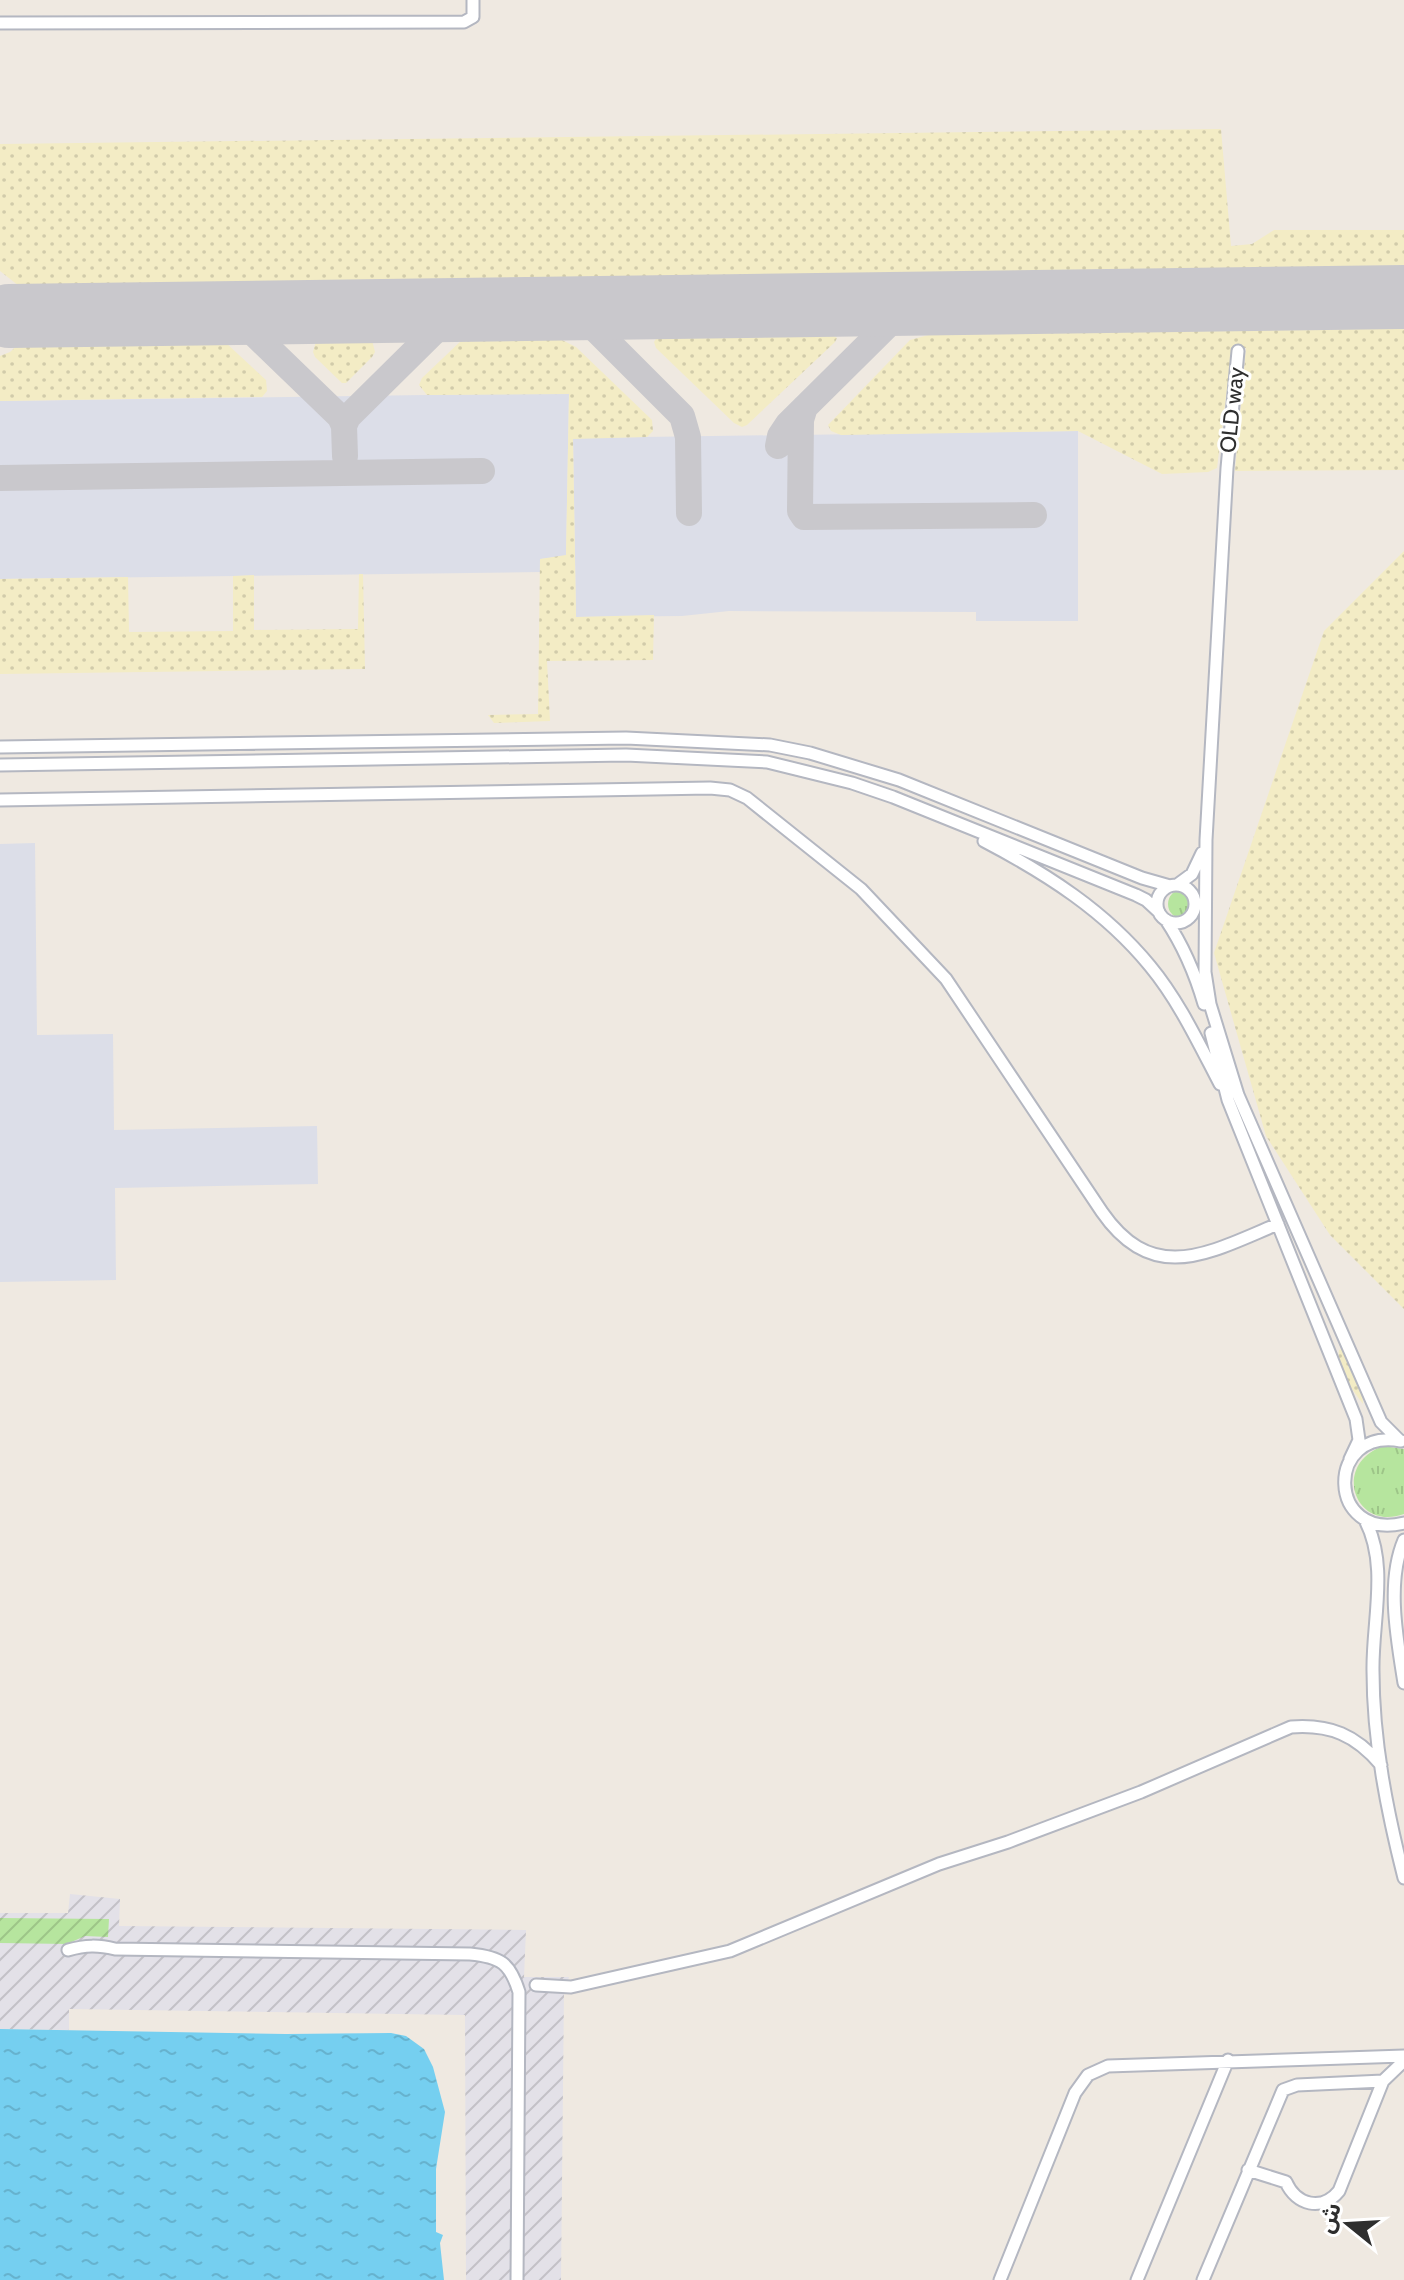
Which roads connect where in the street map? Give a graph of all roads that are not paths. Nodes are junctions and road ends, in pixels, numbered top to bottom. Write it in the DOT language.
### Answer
graph roads {
  1 [pos="473,0"];
  2 [pos="0,23"];
  3 [pos="1238,351"];
  4 [pos="0,747"];
  5 [pos="0,765"];
  6 [pos="893,797"];
  7 [pos="0,800"];
  8 [pos="1206,840"];
  9 [pos="1205,872"];
  10 [pos="1174,886"];
  11 [pos="1195,905"];
  12 [pos="1162,916"];
  13 [pos="1203,939"];
  14 [pos="1228,1100"];
  15 [pos="1278,1224"];
  16 [pos="1402,1442"];
  17 [pos="1350,1459"];
  18 [pos="1365,1520"];
  19 [pos="1404,1523"];
  20 [pos="1404,1540"];
  21 [pos="1401,1644"];
  22 [pos="1404,1683"];
  23 [pos="1381,1765"];
  24 [pos="1404,1878"];
  25 [pos="68,1950"];
  26 [pos="536,1985"];
  27 [pos="1404,2059"];
  28 [pos="1228,2060"];
  29 [pos="1383,2081"];
  30 [pos="1248,2170"];
  31 [pos="517,2280"];
  32 [pos="1000,2280"];
  33 [pos="1137,2280"];
  34 [pos="1203,2280"];
  1 -- 2 [label="street"];
  3 -- 8 [label="street, OLD way"];
  4 -- 10 [label="street"];
  5 -- 6 [label="street"];
  6 -- 12 [label="street"];
  6 -- 14 [label="street"];
  7 -- 15 [label="street"];
  8 -- 9 [label="street, OLD way"];
  8 -- 10 [label="street"];
  9 -- 11 [label="street"];
  9 -- 13 [label="street, OLD way"];
  10 -- 11 [label="street"];
  10 -- 12 [label="street"];
  11 -- 12 [label="street"];
  11 -- 13 [label="street"];
  12 -- 14 [label="street"];
  13 -- 16 [label="street"];
  14 -- 15 [label="street"];
  15 -- 17 [label="street"];
  16 -- 17 [label="street"];
  17 -- 18 [label="street"];
  18 -- 19 [label="street"];
  18 -- 23 [label="street"];
  20 -- 21 [label="street"];
  21 -- 22 [label="street"];
  23 -- 24 [label="street"];
  23 -- 26 [label="street"];
  25 -- 31 [label="street"];
  27 -- 28 [label="street"];
  27 -- 29 [label="street"];
  28 -- 32 [label="street"];
  28 -- 33 [label="street"];
  29 -- 30 [label="street"];
  29 -- 30 [label="street"];
  30 -- 34 [label="street"];
}
